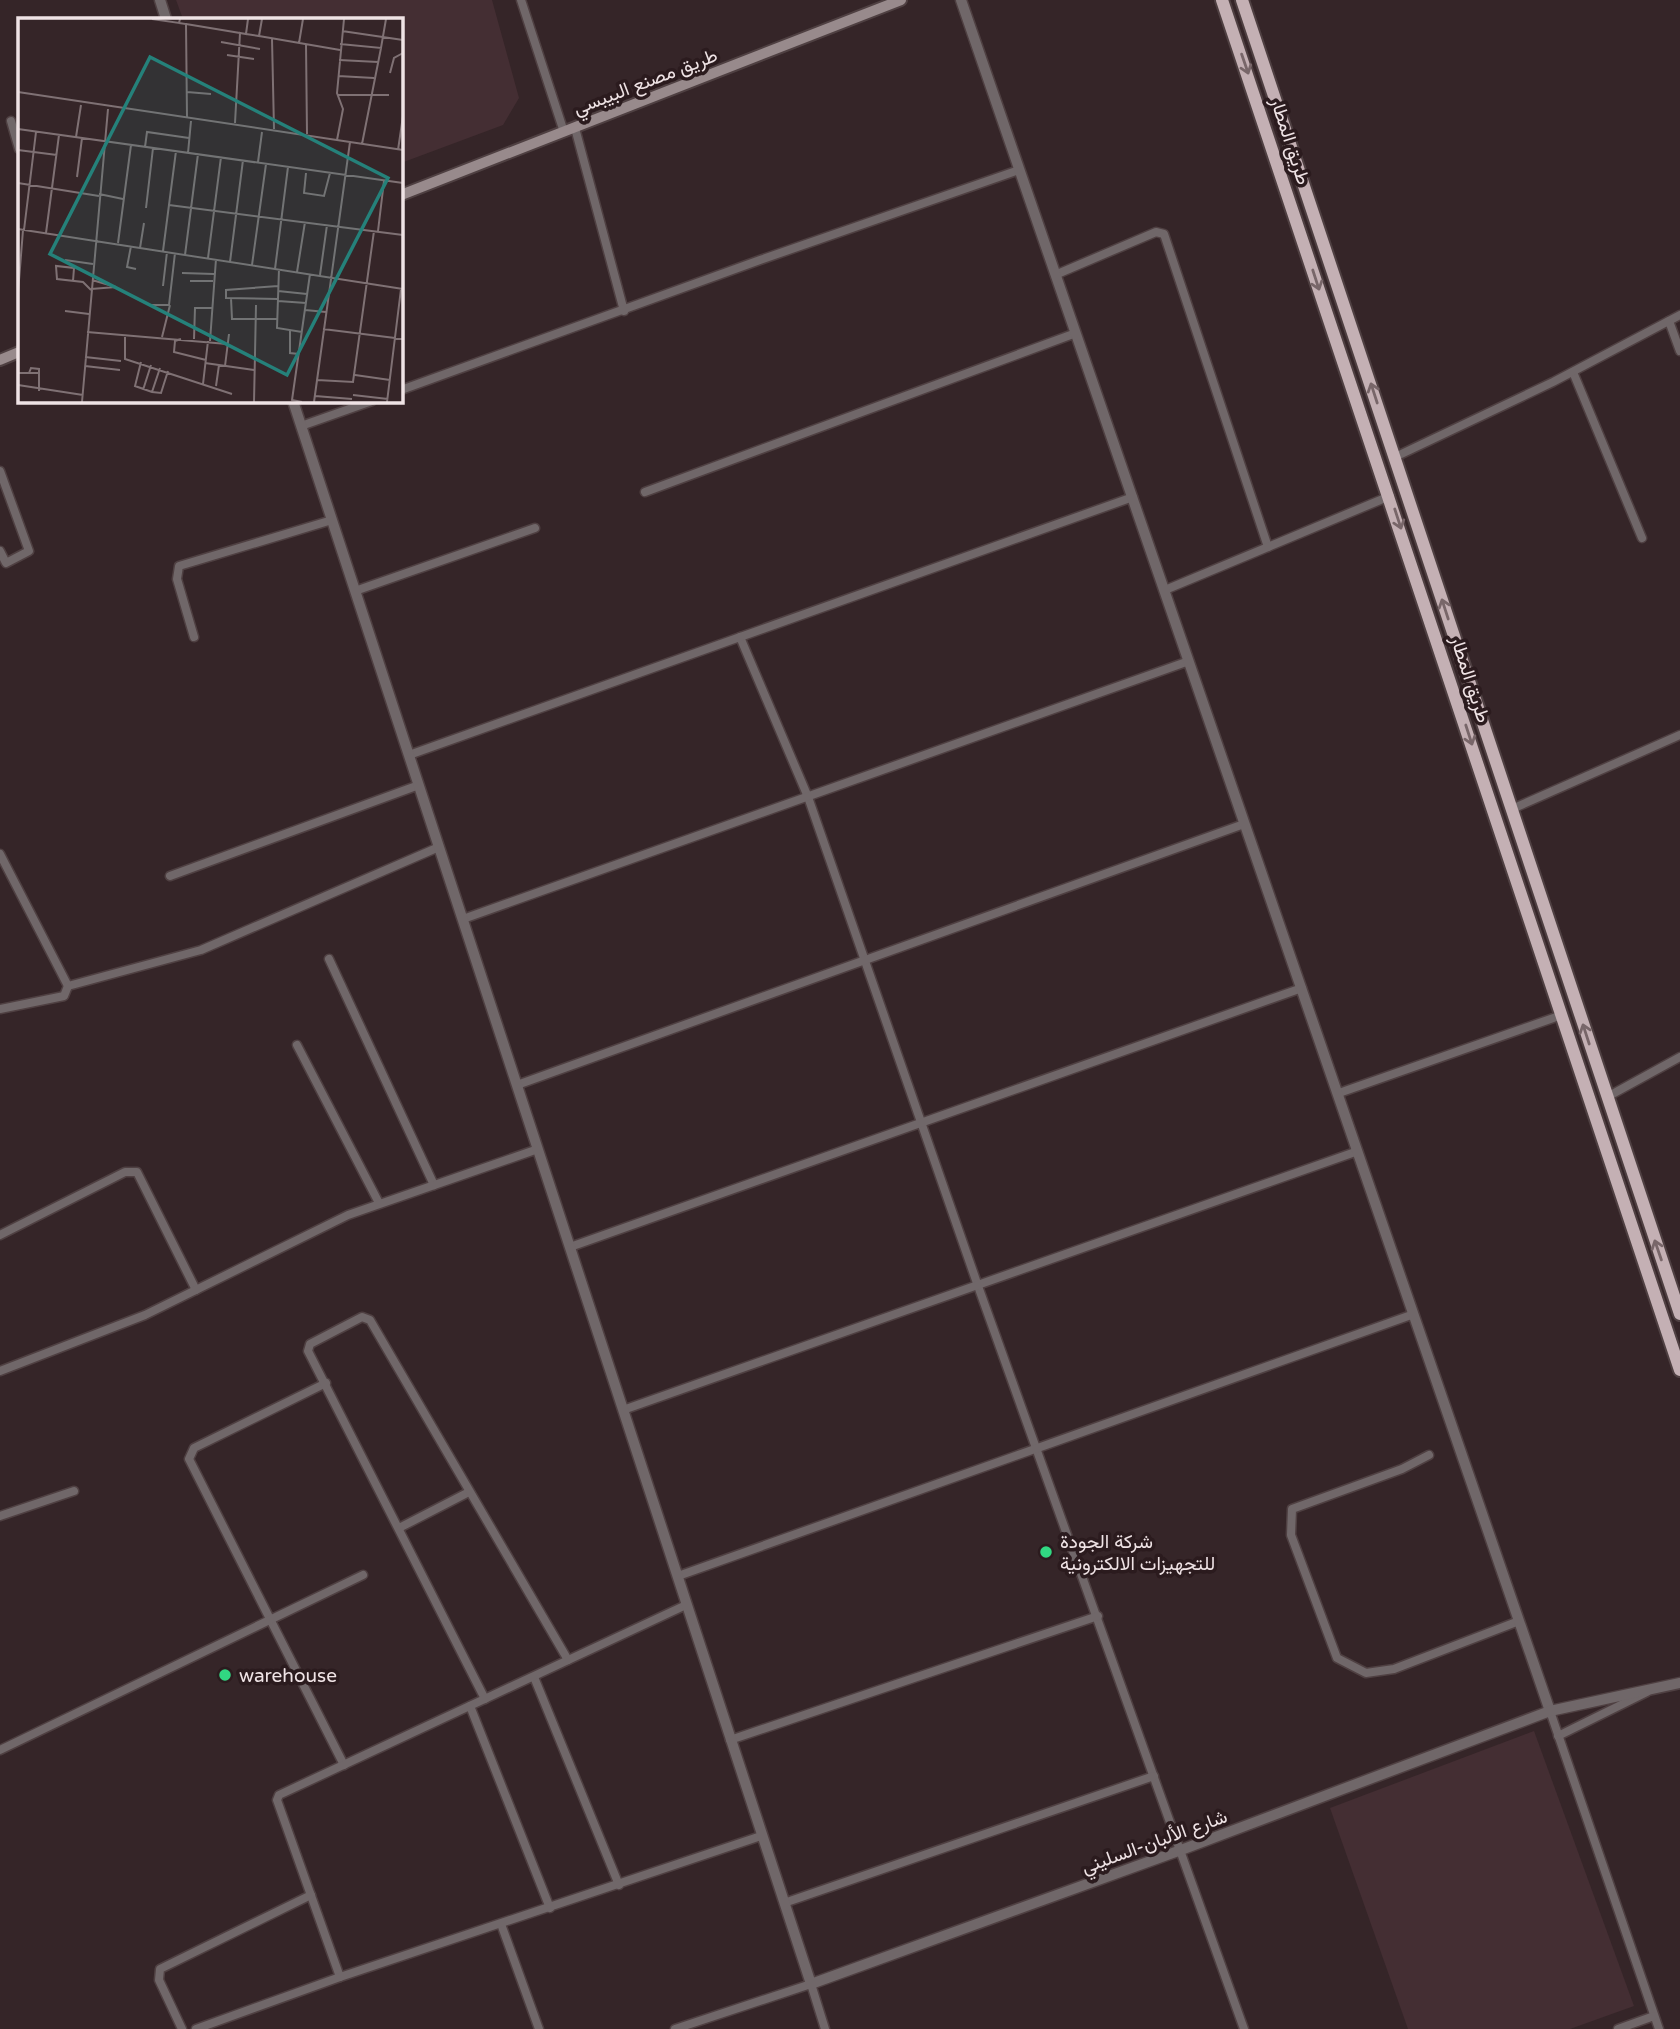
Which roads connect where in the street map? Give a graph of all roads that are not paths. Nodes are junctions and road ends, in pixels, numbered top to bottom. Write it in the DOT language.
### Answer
graph roads {
  1 [pos="160,0"];
  2 [pos="521,0"];
  3 [pos="901,0"];
  4 [pos="961,0"];
  5 [pos="1222,0"];
  6 [pos="1242,0"];
  7 [pos="166,18"];
  8 [pos="11,121"];
  9 [pos="569,130"];
  10 [pos="18,146"];
  11 [pos="1019,170"];
  12 [pos="402,195"];
  13 [pos="1055,275"];
  14 [pos="624,311"];
  15 [pos="1680,315"];
  16 [pos="1349,318"];
  17 [pos="1669,321"];
  18 [pos="1331,327"];
  19 [pos="1076,333"];
  20 [pos="1680,351"];
  21 [pos="18,352"];
  22 [pos="0,360"];
  23 [pos="1573,372"];
  24 [pos="402,390"];
  25 [pos="293,402"];
  26 [pos="369,402"];
  27 [pos="301,426"];
  28 [pos="1395,457"];
  29 [pos="0,471"];
  30 [pos="645,492"];
  31 [pos="1390,496"];
  32 [pos="1133,497"];
  33 [pos="332,520"];
  34 [pos="535,528"];
  35 [pos="1642,538"];
  36 [pos="1268,547"];
  37 [pos="0,551"];
  38 [pos="1165,590"];
  39 [pos="355,591"];
  40 [pos="194,637"];
  41 [pos="740,637"];
  42 [pos="1189,661"];
  43 [pos="1680,735"];
  44 [pos="409,755"];
  45 [pos="419,785"];
  46 [pos="808,797"];
  47 [pos="1512,809"];
  48 [pos="1244,824"];
  49 [pos="439,847"];
  50 [pos="0,854"];
  51 [pos="170,876"];
  52 [pos="1543,904"];
  53 [pos="1527,911"];
  54 [pos="463,919"];
  55 [pos="329,959"];
  56 [pos="865,960"];
  57 [pos="68,986"];
  58 [pos="1302,988"];
  59 [pos="0,1009"];
  60 [pos="1562,1015"];
  61 [pos="297,1045"];
  62 [pos="1680,1057"];
  63 [pos="517,1085"];
  64 [pos="1339,1093"];
  65 [pos="1607,1097"];
  66 [pos="920,1123"];
  67 [pos="538,1149"];
  68 [pos="1358,1151"];
  69 [pos="434,1185"];
  70 [pos="379,1203"];
  71 [pos="0,1235"];
  72 [pos="570,1247"];
  73 [pos="978,1286"];
  74 [pos="196,1290"];
  75 [pos="1414,1314"];
  76 [pos="1680,1314"];
  77 [pos="1680,1370"];
  78 [pos="0,1371"];
  79 [pos="326,1383"];
  80 [pos="623,1410"];
  81 [pos="1037,1450"];
  82 [pos="1429,1455"];
  83 [pos="74,1491"];
  84 [pos="469,1492"];
  85 [pos="1,1513"];
  86 [pos="399,1528"];
  87 [pos="363,1575"];
  88 [pos="678,1576"];
  89 [pos="687,1605"];
  90 [pos="1098,1616"];
  91 [pos="269,1621"];
  92 [pos="1519,1621"];
  93 [pos="568,1660"];
  94 [pos="534,1677"];
  95 [pos="1680,1683"];
  96 [pos="1647,1692"];
  97 [pos="485,1699"];
  98 [pos="471,1706"];
  99 [pos="1550,1711"];
  100 [pos="1559,1736"];
  101 [pos="730,1740"];
  102 [pos="0,1750"];
  103 [pos="344,1765"];
  104 [pos="1154,1776"];
  105 [pos="761,1836"];
  106 [pos="1181,1850"];
  107 [pos="619,1885"];
  108 [pos="311,1895"];
  109 [pos="784,1903"];
  110 [pos="550,1908"];
  111 [pos="501,1924"];
  112 [pos="340,1977"];
  113 [pos="811,1984"];
  114 [pos="1654,2016"];
  115 [pos="182,2029"];
  116 [pos="196,2029"];
  117 [pos="540,2029"];
  118 [pos="675,2029"];
  119 [pos="825,2029"];
  120 [pos="1244,2029"];
  121 [pos="1618,2029"];
  122 [pos="1659,2029"];
  1 -- 7 [label="street"];
  2 -- 9 [label="street"];
  3 -- 9 [label="main road, طريق مصنع البيبسي"];
  4 -- 11 [label="street"];
  5 -- 18 [label="highway, طريق المطار, one-way"];
  6 -- 16 [label="highway, طريق المطار"];
  8 -- 10 [label="street"];
  9 -- 12 [label="main road, طريق مصنع البيبسي"];
  9 -- 14 [label="street"];
  11 -- 13 [label="street"];
  11 -- 14 [label="street"];
  13 -- 19 [label="street"];
  13 -- 36 [label="street"];
  14 -- 24 [label="street"];
  15 -- 17 [label="street"];
  16 -- 18 [label="highway"];
  28 -- 16 [label="highway, طريق المطار, one-way"];
  17 -- 20 [label="street"];
  17 -- 23 [label="street"];
  18 -- 31 [label="highway, طريق المطار"];
  19 -- 30 [label="street"];
  19 -- 32 [label="street"];
  21 -- 22 [label="main road"];
  23 -- 28 [label="street"];
  23 -- 35 [label="street"];
  25 -- 27 [label="street"];
  26 -- 27 [label="street"];
  27 -- 33 [label="street"];
  47 -- 28 [label="highway, طريق المطار, one-way"];
  29 -- 37 [label="street"];
  31 -- 36 [label="street"];
  31 -- 53 [label="highway, طريق المطار, one-way"];
  32 -- 38 [label="street"];
  32 -- 41 [label="street"];
  33 -- 39 [label="street"];
  33 -- 40 [label="street"];
  34 -- 39 [label="street"];
  36 -- 38 [label="street"];
  38 -- 42 [label="street"];
  39 -- 44 [label="street"];
  41 -- 44 [label="street"];
  41 -- 46 [label="street"];
  42 -- 46 [label="street"];
  42 -- 48 [label="street"];
  43 -- 47 [label="street"];
  44 -- 45 [label="street"];
  45 -- 49 [label="street"];
  45 -- 51 [label="street"];
  46 -- 54 [label="street"];
  46 -- 56 [label="street"];
  47 -- 52 [label="highway, طريق المطار"];
  48 -- 56 [label="street"];
  48 -- 58 [label="street"];
  49 -- 54 [label="street"];
  49 -- 57 [label="street"];
  50 -- 57 [label="street"];
  52 -- 53 [label="highway"];
  65 -- 52 [label="highway, طريق المطار, one-way"];
  53 -- 60 [label="highway, طريق المطار"];
  54 -- 63 [label="street"];
  55 -- 69 [label="street"];
  56 -- 63 [label="street"];
  56 -- 66 [label="street"];
  57 -- 59 [label="street"];
  58 -- 64 [label="street"];
  58 -- 66 [label="street"];
  60 -- 64 [label="street"];
  60 -- 77 [label="highway, طريق المطار"];
  61 -- 70 [label="street"];
  62 -- 65 [label="street"];
  63 -- 67 [label="street"];
  64 -- 68 [label="street"];
  76 -- 65 [label="highway, طريق المطار, one-way"];
  66 -- 72 [label="street"];
  66 -- 73 [label="street"];
  67 -- 69 [label="street"];
  67 -- 72 [label="street"];
  68 -- 73 [label="street"];
  68 -- 75 [label="street"];
  69 -- 70 [label="street"];
  70 -- 74 [label="street"];
  71 -- 74 [label="street"];
  72 -- 80 [label="street"];
  73 -- 80 [label="street"];
  73 -- 81 [label="street"];
  74 -- 78 [label="street"];
  75 -- 81 [label="street"];
  75 -- 92 [label="street"];
  79 -- 84 [label="street"];
  79 -- 86 [label="street"];
  79 -- 91 [label="street"];
  80 -- 88 [label="street"];
  81 -- 88 [label="street"];
  81 -- 90 [label="street"];
  82 -- 92 [label="street"];
  83 -- 85 [label="street"];
  84 -- 86 [label="street"];
  84 -- 93 [label="street"];
  86 -- 97 [label="street"];
  87 -- 91 [label="street"];
  88 -- 89 [label="street"];
  89 -- 93 [label="street"];
  89 -- 101 [label="street"];
  90 -- 101 [label="street"];
  90 -- 104 [label="street"];
  91 -- 102 [label="street"];
  91 -- 103 [label="street"];
  92 -- 99 [label="street"];
  93 -- 94 [label="street"];
  94 -- 97 [label="street"];
  94 -- 107 [label="street"];
  95 -- 96 [label="street, شارع الألبان-السليني"];
  96 -- 99 [label="street, شارع الألبان-السليني"];
  96 -- 100 [label="street, شارع الألبان-السليني"];
  97 -- 98 [label="street"];
  98 -- 103 [label="street"];
  98 -- 110 [label="street"];
  99 -- 100 [label="street"];
  99 -- 106 [label="street, شارع الألبان-السليني"];
  100 -- 114 [label="street"];
  101 -- 105 [label="street"];
  103 -- 108 [label="street"];
  104 -- 106 [label="street"];
  104 -- 109 [label="street"];
  105 -- 107 [label="street"];
  105 -- 109 [label="street"];
  106 -- 113 [label="street, شارع الألبان-السليني"];
  106 -- 120 [label="street"];
  107 -- 110 [label="street"];
  108 -- 112 [label="street"];
  108 -- 115 [label="street"];
  109 -- 113 [label="street"];
  110 -- 111 [label="street"];
  111 -- 112 [label="street"];
  111 -- 117 [label="street"];
  112 -- 116 [label="street"];
  113 -- 118 [label="street, شارع الألبان-السليني"];
  113 -- 119 [label="street"];
  114 -- 121 [label="street"];
  114 -- 122 [label="street"];
}
